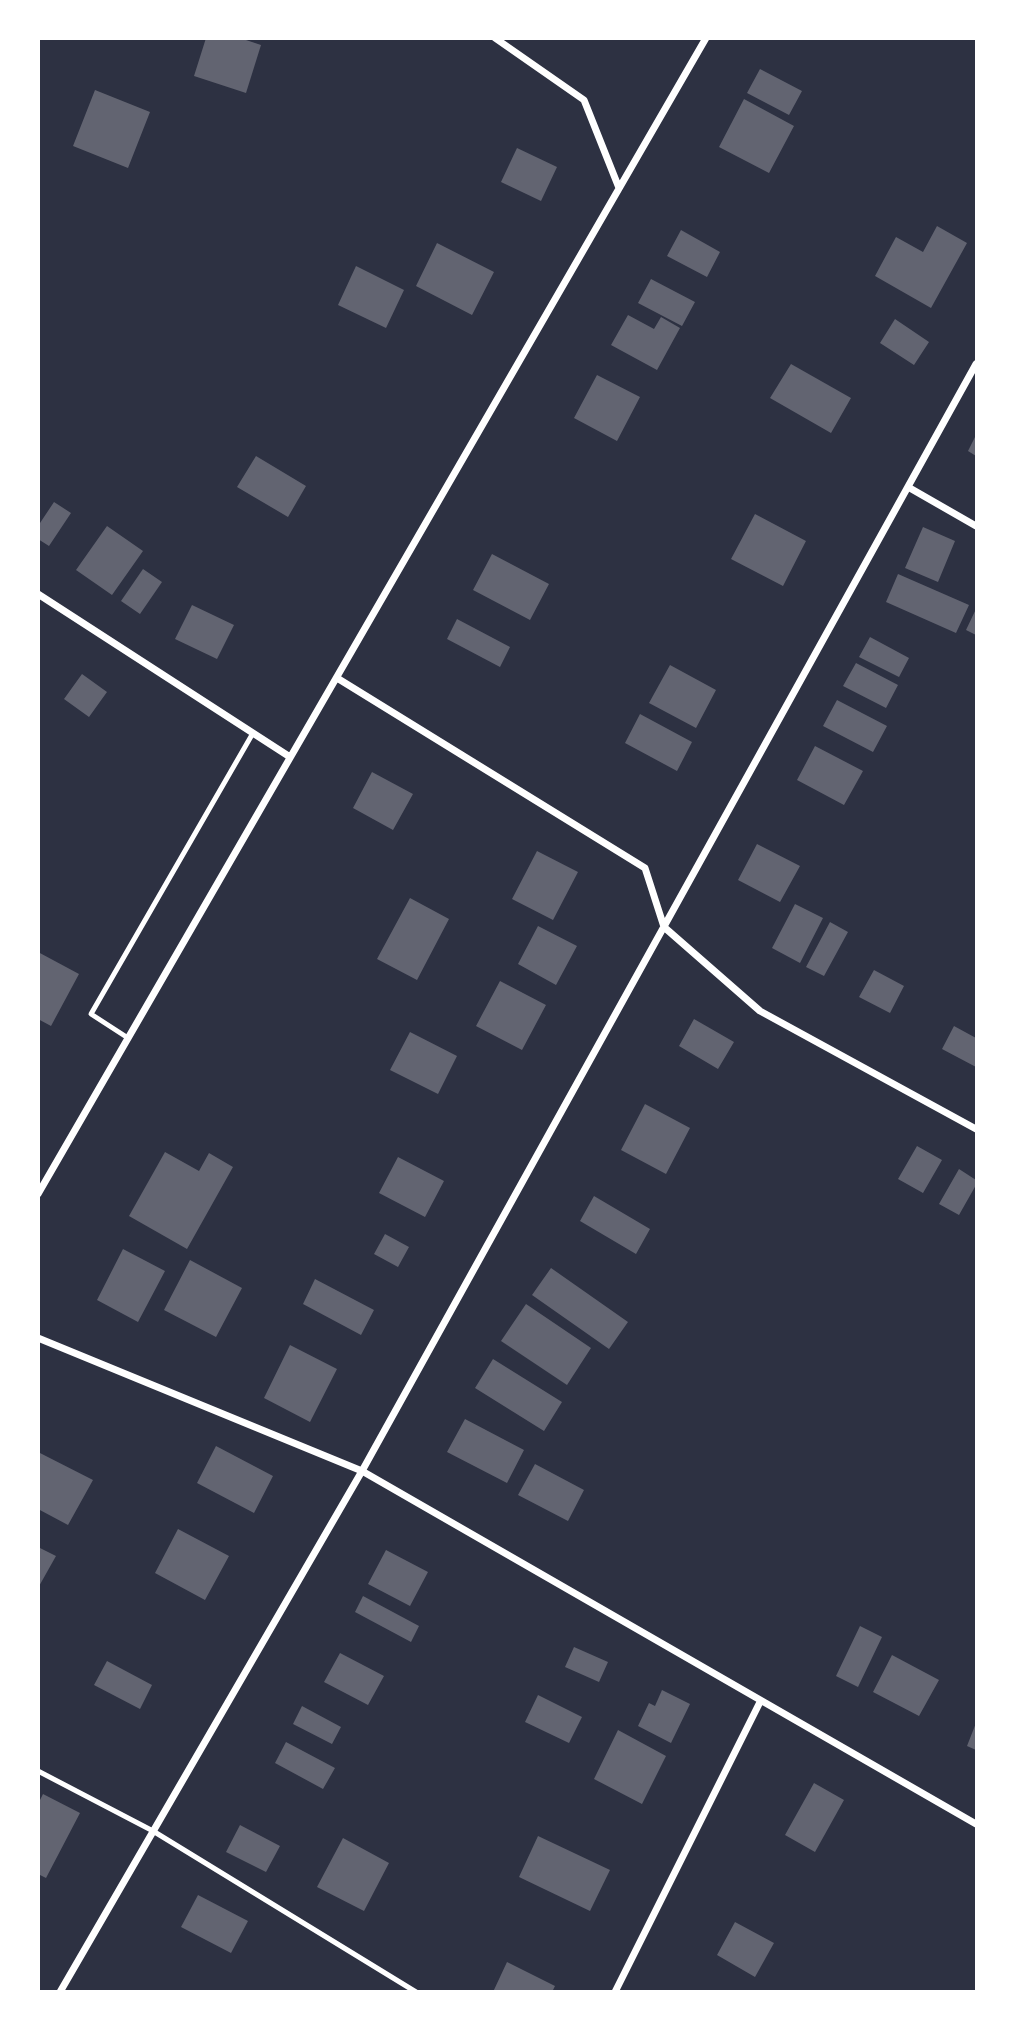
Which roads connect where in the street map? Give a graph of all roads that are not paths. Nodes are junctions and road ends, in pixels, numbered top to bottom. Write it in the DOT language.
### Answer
graph roads {
  1 [pos="495,38"];
  2 [pos="706,38"];
  3 [pos="619,188"];
  4 [pos="976,364"];
  5 [pos="908,487"];
  6 [pos="976,526"];
  7 [pos="38,594"];
  8 [pos="337,678"];
  9 [pos="253,733"];
  10 [pos="290,757"];
  11 [pos="664,927"];
  12 [pos="128,1038"];
  13 [pos="976,1129"];
  14 [pos="38,1194"];
  15 [pos="38,1339"];
  16 [pos="362,1471"];
  17 [pos="761,1702"];
  18 [pos="38,1772"];
  19 [pos="976,1824"];
  20 [pos="153,1831"];
  21 [pos="60,1992"];
  22 [pos="416,1992"];
  23 [pos="615,1992"];
  1 -- 3 [label="street"];
  2 -- 3 [label="street"];
  3 -- 8 [label="street"];
  4 -- 5 [label="street"];
  5 -- 6 [label="street"];
  5 -- 11 [label="street"];
  7 -- 9 [label="street"];
  8 -- 10 [label="street"];
  8 -- 11 [label="street"];
  9 -- 10 [label="street"];
  9 -- 12 [label="lane"];
  10 -- 12 [label="street"];
  11 -- 13 [label="street"];
  11 -- 16 [label="street"];
  12 -- 14 [label="street"];
  15 -- 16 [label="street"];
  16 -- 17 [label="street"];
  16 -- 20 [label="street"];
  17 -- 19 [label="street"];
  17 -- 23 [label="street"];
  18 -- 20 [label="lane"];
  20 -- 21 [label="street"];
  20 -- 22 [label="lane"];
}
